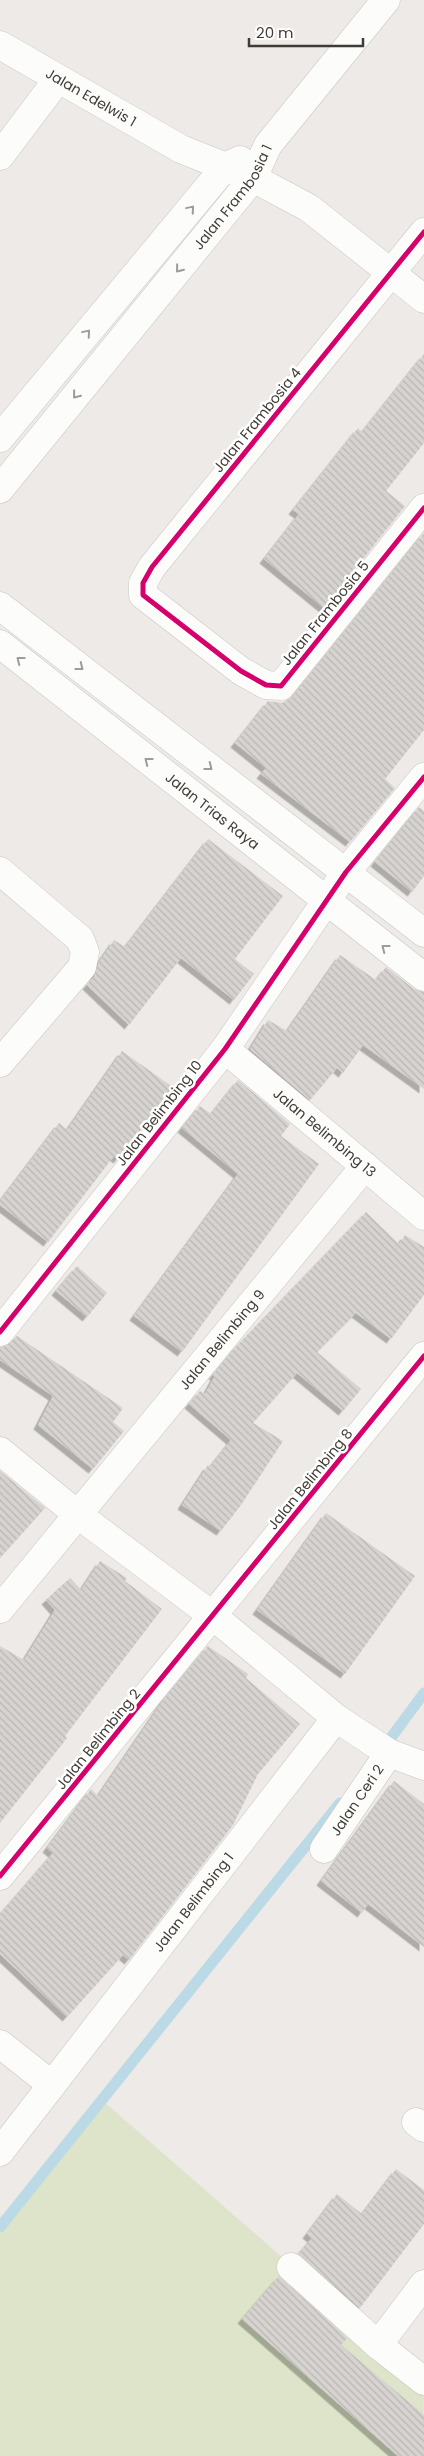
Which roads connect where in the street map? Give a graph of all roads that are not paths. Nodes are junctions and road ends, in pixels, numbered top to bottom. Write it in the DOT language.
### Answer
graph roads {
  1 [pos="386,0"];
  2 [pos="0,45"];
  3 [pos="58,79"];
  4 [pos="268,145"];
  5 [pos="0,156"];
  6 [pos="225,167"];
  7 [pos="253,178"];
  8 [pos="424,232"];
  9 [pos="392,273"];
  10 [pos="424,299"];
  11 [pos="0,438"];
  12 [pos="0,489"];
  13 [pos="424,508"];
  14 [pos="143,583"];
  15 [pos="0,606"];
  16 [pos="0,644"];
  17 [pos="424,777"];
  18 [pos="0,871"];
  19 [pos="346,872"];
  20 [pos="326,902"];
  21 [pos="424,933"];
  22 [pos="424,978"];
  23 [pos="225,1049"];
  24 [pos="0,1063"];
  25 [pos="365,1166"];
  26 [pos="424,1216"];
  27 [pos="0,1332"];
  28 [pos="424,1356"];
  29 [pos="0,1451"];
  30 [pos="77,1514"];
  31 [pos="0,1609"];
  32 [pos="213,1616"];
  33 [pos="336,1718"];
  34 [pos="389,1753"];
  35 [pos="424,1766"];
  36 [pos="324,1849"];
  37 [pos="0,1876"];
  38 [pos="0,2044"];
  39 [pos="52,2085"];
  40 [pos="0,2152"];
  41 [pos="291,2267"];
  42 [pos="424,2284"];
  43 [pos="378,2345"];
  44 [pos="424,2381"];
  1 -- 4 [label="street"];
  2 -- 3 [label="street, Jalan Edelwis 1"];
  3 -- 5 [label="street"];
  3 -- 6 [label="street, Jalan Edelwis 1"];
  4 -- 6 [label="street, Jalan Frambosia 1"];
  4 -- 7 [label="street, Jalan Frambosia 1"];
  6 -- 7 [label="street, Jalan Edelwis 1"];
  11 -- 6 [label="street, Jalan Frambosia 1, one-way"];
  7 -- 9 [label="street, Jalan Edelwis 1"];
  7 -- 12 [label="street, Jalan Frambosia 1, one-way"];
  8 -- 9 [label="street, Jalan Frambosia 4"];
  9 -- 10 [label="street, Jalan Edelwis 1"];
  9 -- 14 [label="street, Jalan Frambosia 4"];
  13 -- 14 [label="street, Jalan Frambosia 5"];
  15 -- 19 [label="street, one-way"];
  20 -- 16 [label="street, Jalan Trias Raya, one-way"];
  17 -- 19 [label="street, Jalan Belimbing 10"];
  18 -- 24 [label="street"];
  19 -- 20 [label="street, Jalan Belimbing 10"];
  19 -- 21 [label="street"];
  22 -- 20 [label="street, Jalan Trias Raya, one-way"];
  20 -- 23 [label="street, Jalan Belimbing 10"];
  23 -- 25 [label="street, Jalan Belimbing 13"];
  23 -- 27 [label="street, Jalan Belimbing 10"];
  25 -- 26 [label="street, Jalan Belimbing 13"];
  25 -- 30 [label="street, Jalan Belimbing 9"];
  28 -- 32 [label="street, Jalan Belimbing 8"];
  29 -- 30 [label="street"];
  30 -- 31 [label="street, Jalan Belimbing 9"];
  30 -- 32 [label="street"];
  32 -- 33 [label="street"];
  32 -- 37 [label="street, Jalan Belimbing 2"];
  33 -- 34 [label="street"];
  33 -- 39 [label="street, Jalan Belimbing 1"];
  34 -- 35 [label="street"];
  34 -- 36 [label="street, Jalan Ceri 2"];
  38 -- 39 [label="street"];
  39 -- 40 [label="street, Jalan Belimbing 1"];
  41 -- 43 [label="street"];
  42 -- 43 [label="street"];
  43 -- 44 [label="street"];
}
